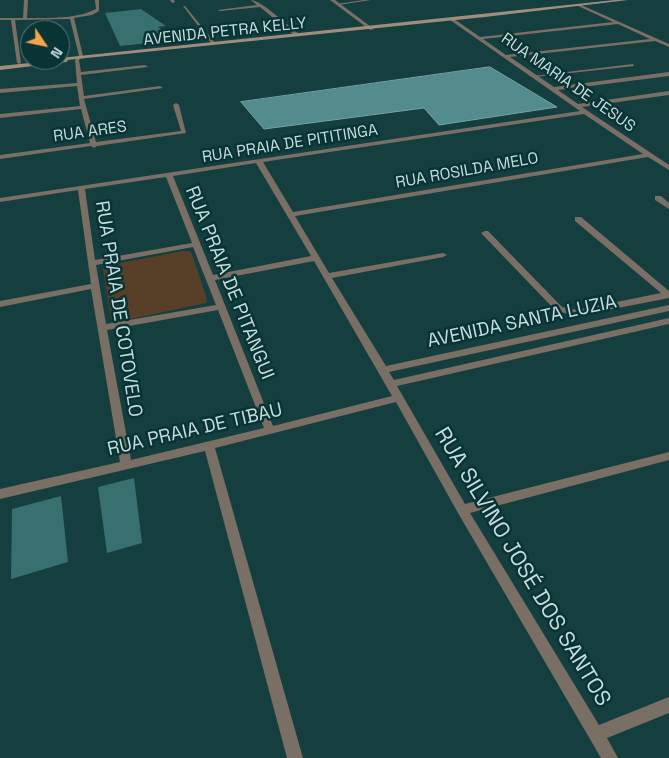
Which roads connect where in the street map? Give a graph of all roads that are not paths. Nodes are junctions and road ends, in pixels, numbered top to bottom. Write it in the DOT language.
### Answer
graph roads {
  1 [pos="26,0"];
  2 [pos="97,0"];
  3 [pos="253,0"];
  4 [pos="332,0"];
  5 [pos="370,0"];
  6 [pos="626,0"];
  7 [pos="338,4"];
  8 [pos="579,5"];
  9 [pos="261,6"];
  10 [pos="184,7"];
  11 [pos="220,10"];
  12 [pos="71,16"];
  13 [pos="13,19"];
  14 [pos="25,19"];
  15 [pos="0,20"];
  16 [pos="452,20"];
  17 [pos="617,23"];
  18 [pos="370,28"];
  19 [pos="296,34"];
  20 [pos="479,38"];
  21 [pos="656,40"];
  22 [pos="214,43"];
  23 [pos="669,46"];
  24 [pos="506,56"];
  25 [pos="70,58"];
  26 [pos="79,58"];
  27 [pos="19,63"];
  28 [pos="633,65"];
  29 [pos="0,67"];
  30 [pos="146,67"];
  31 [pos="78,74"];
  32 [pos="669,74"];
  33 [pos="535,76"];
  34 [pos="78,84"];
  35 [pos="160,88"];
  36 [pos="554,89"];
  37 [pos="0,91"];
  38 [pos="666,93"];
  39 [pos="669,97"];
  40 [pos="81,98"];
  41 [pos="176,104"];
  42 [pos="578,106"];
  43 [pos="83,107"];
  44 [pos="584,112"];
  45 [pos="0,116"];
  46 [pos="94,146"];
  47 [pos="649,155"];
  48 [pos="0,158"];
  49 [pos="259,162"];
  50 [pos="669,168"];
  51 [pos="169,176"];
  52 [pos="80,188"];
  53 [pos="658,198"];
  54 [pos="0,200"];
  55 [pos="669,206"];
  56 [pos="290,215"];
  57 [pos="578,219"];
  58 [pos="485,233"];
  59 [pos="197,244"];
  60 [pos="443,255"];
  61 [pos="316,258"];
  62 [pos="92,263"];
  63 [pos="327,276"];
  64 [pos="211,278"];
  65 [pos="95,286"];
  66 [pos="669,294"];
  67 [pos="0,304"];
  68 [pos="221,306"];
  69 [pos="669,308"];
  70 [pos="669,321"];
  71 [pos="102,328"];
  72 [pos="383,370"];
  73 [pos="391,384"];
  74 [pos="398,398"];
  75 [pos="270,431"];
  76 [pos="209,446"];
  77 [pos="669,456"];
  78 [pos="126,465"];
  79 [pos="0,494"];
  80 [pos="462,510"];
  81 [pos="669,705"];
  82 [pos="596,734"];
  83 [pos="295,758"];
  84 [pos="610,758"];
  1 -- 14 [label="street"];
  2 -- 12 [label="street"];
  3 -- 9 [label="street"];
  4 -- 7 [label="street"];
  5 -- 7 [label="lane"];
  6 -- 8 [label="street, AVENIDA PETRA KELLY"];
  7 -- 18 [label="street"];
  8 -- 16 [label="street, AVENIDA PETRA KELLY"];
  8 -- 17 [label="street"];
  9 -- 11 [label="street"];
  9 -- 19 [label="street"];
  10 -- 22 [label="street"];
  12 -- 14 [label="street"];
  12 -- 26 [label="street"];
  13 -- 14 [label="street"];
  13 -- 15 [label="street"];
  13 -- 27 [label="street"];
  16 -- 18 [label="street, AVENIDA PETRA KELLY"];
  16 -- 20 [label="street, RUA MARIA DE JESUS"];
  17 -- 20 [label="street"];
  17 -- 21 [label="street"];
  18 -- 19 [label="street, AVENIDA PETRA KELLY"];
  18 -- 26 [label="street, AVENIDA PETRA KELLY"];
  19 -- 22 [label="street, AVENIDA PETRA KELLY"];
  20 -- 24 [label="street, RUA MARIA DE JESUS"];
  21 -- 23 [label="street"];
  21 -- 24 [label="street"];
  22 -- 26 [label="street, AVENIDA PETRA KELLY"];
  24 -- 33 [label="street, RUA MARIA DE JESUS"];
  25 -- 26 [label="street, AVENIDA PETRA KELLY"];
  26 -- 29 [label="street, AVENIDA PETRA KELLY"];
  26 -- 31 [label="street"];
  27 -- 29 [label="street, AVENIDA PETRA KELLY"];
  28 -- 33 [label="lane"];
  30 -- 31 [label="street"];
  31 -- 34 [label="street"];
  32 -- 36 [label="street"];
  33 -- 36 [label="street, RUA MARIA DE JESUS"];
  34 -- 37 [label="street"];
  34 -- 40 [label="street"];
  35 -- 40 [label="street"];
  36 -- 42 [label="street, RUA MARIA DE JESUS"];
  38 -- 39 [label="street"];
  38 -- 42 [label="street"];
  40 -- 43 [label="street"];
  41 -- 46 [label="street, RUA ARES"];
  42 -- 44 [label="street, RUA MARIA DE JESUS"];
  43 -- 45 [label="street"];
  43 -- 46 [label="street"];
  44 -- 47 [label="street, RUA MARIA DE JESUS"];
  44 -- 49 [label="street, RUA PRAIA DE PITITINGA"];
  46 -- 48 [label="street, RUA ARES"];
  47 -- 50 [label="street, RUA MARIA DE JESUS"];
  47 -- 56 [label="street, RUA ROSILDA MELO"];
  49 -- 51 [label="street, RUA PRAIA DE PITITINGA"];
  49 -- 56 [label="street, RUA SILVINO JOSÉ DOS SANTOS"];
  51 -- 52 [label="street, RUA PRAIA DE PITITINGA"];
  51 -- 59 [label="street, RUA PRAIA DE PITANGUI"];
  52 -- 54 [label="street, RUA PRAIA DE PITITINGA"];
  52 -- 62 [label="street, RUA PRAIA DE COTOVELO"];
  53 -- 55 [label="street"];
  56 -- 61 [label="street, RUA SILVINO JOSÉ DOS SANTOS"];
  57 -- 66 [label="street"];
  58 -- 66 [label="street"];
  59 -- 62 [label="street"];
  59 -- 64 [label="street, RUA PRAIA DE PITANGUI"];
  60 -- 63 [label="street"];
  61 -- 63 [label="street, RUA SILVINO JOSÉ DOS SANTOS"];
  61 -- 64 [label="street"];
  62 -- 65 [label="street, RUA PRAIA DE COTOVELO"];
  63 -- 72 [label="street, RUA SILVINO JOSÉ DOS SANTOS"];
  64 -- 68 [label="street, RUA PRAIA DE PITANGUI"];
  65 -- 67 [label="street"];
  65 -- 71 [label="street, RUA PRAIA DE COTOVELO"];
  68 -- 71 [label="street"];
  68 -- 75 [label="street, RUA PRAIA DE PITANGUI"];
  69 -- 72 [label="street, AVENIDA SANTA LUZIA"];
  70 -- 73 [label="street, AVENIDA SANTA LUZIA"];
  71 -- 78 [label="street, RUA PRAIA DE COTOVELO"];
  72 -- 73 [label="street, RUA SILVINO JOSÉ DOS SANTOS"];
  73 -- 74 [label="street, RUA SILVINO JOSÉ DOS SANTOS"];
  74 -- 75 [label="street, RUA PRAIA DE TIBAU"];
  74 -- 80 [label="street, RUA SILVINO JOSÉ DOS SANTOS"];
  75 -- 76 [label="street, RUA PRAIA DE TIBAU"];
  76 -- 78 [label="street, RUA PRAIA DE TIBAU"];
  76 -- 83 [label="street"];
  77 -- 80 [label="street"];
  78 -- 79 [label="street, RUA PRAIA DE TIBAU"];
  80 -- 82 [label="street, RUA SILVINO JOSÉ DOS SANTOS"];
  81 -- 82 [label="street"];
  82 -- 84 [label="street, RUA SILVINO JOSÉ DOS SANTOS"];
}
